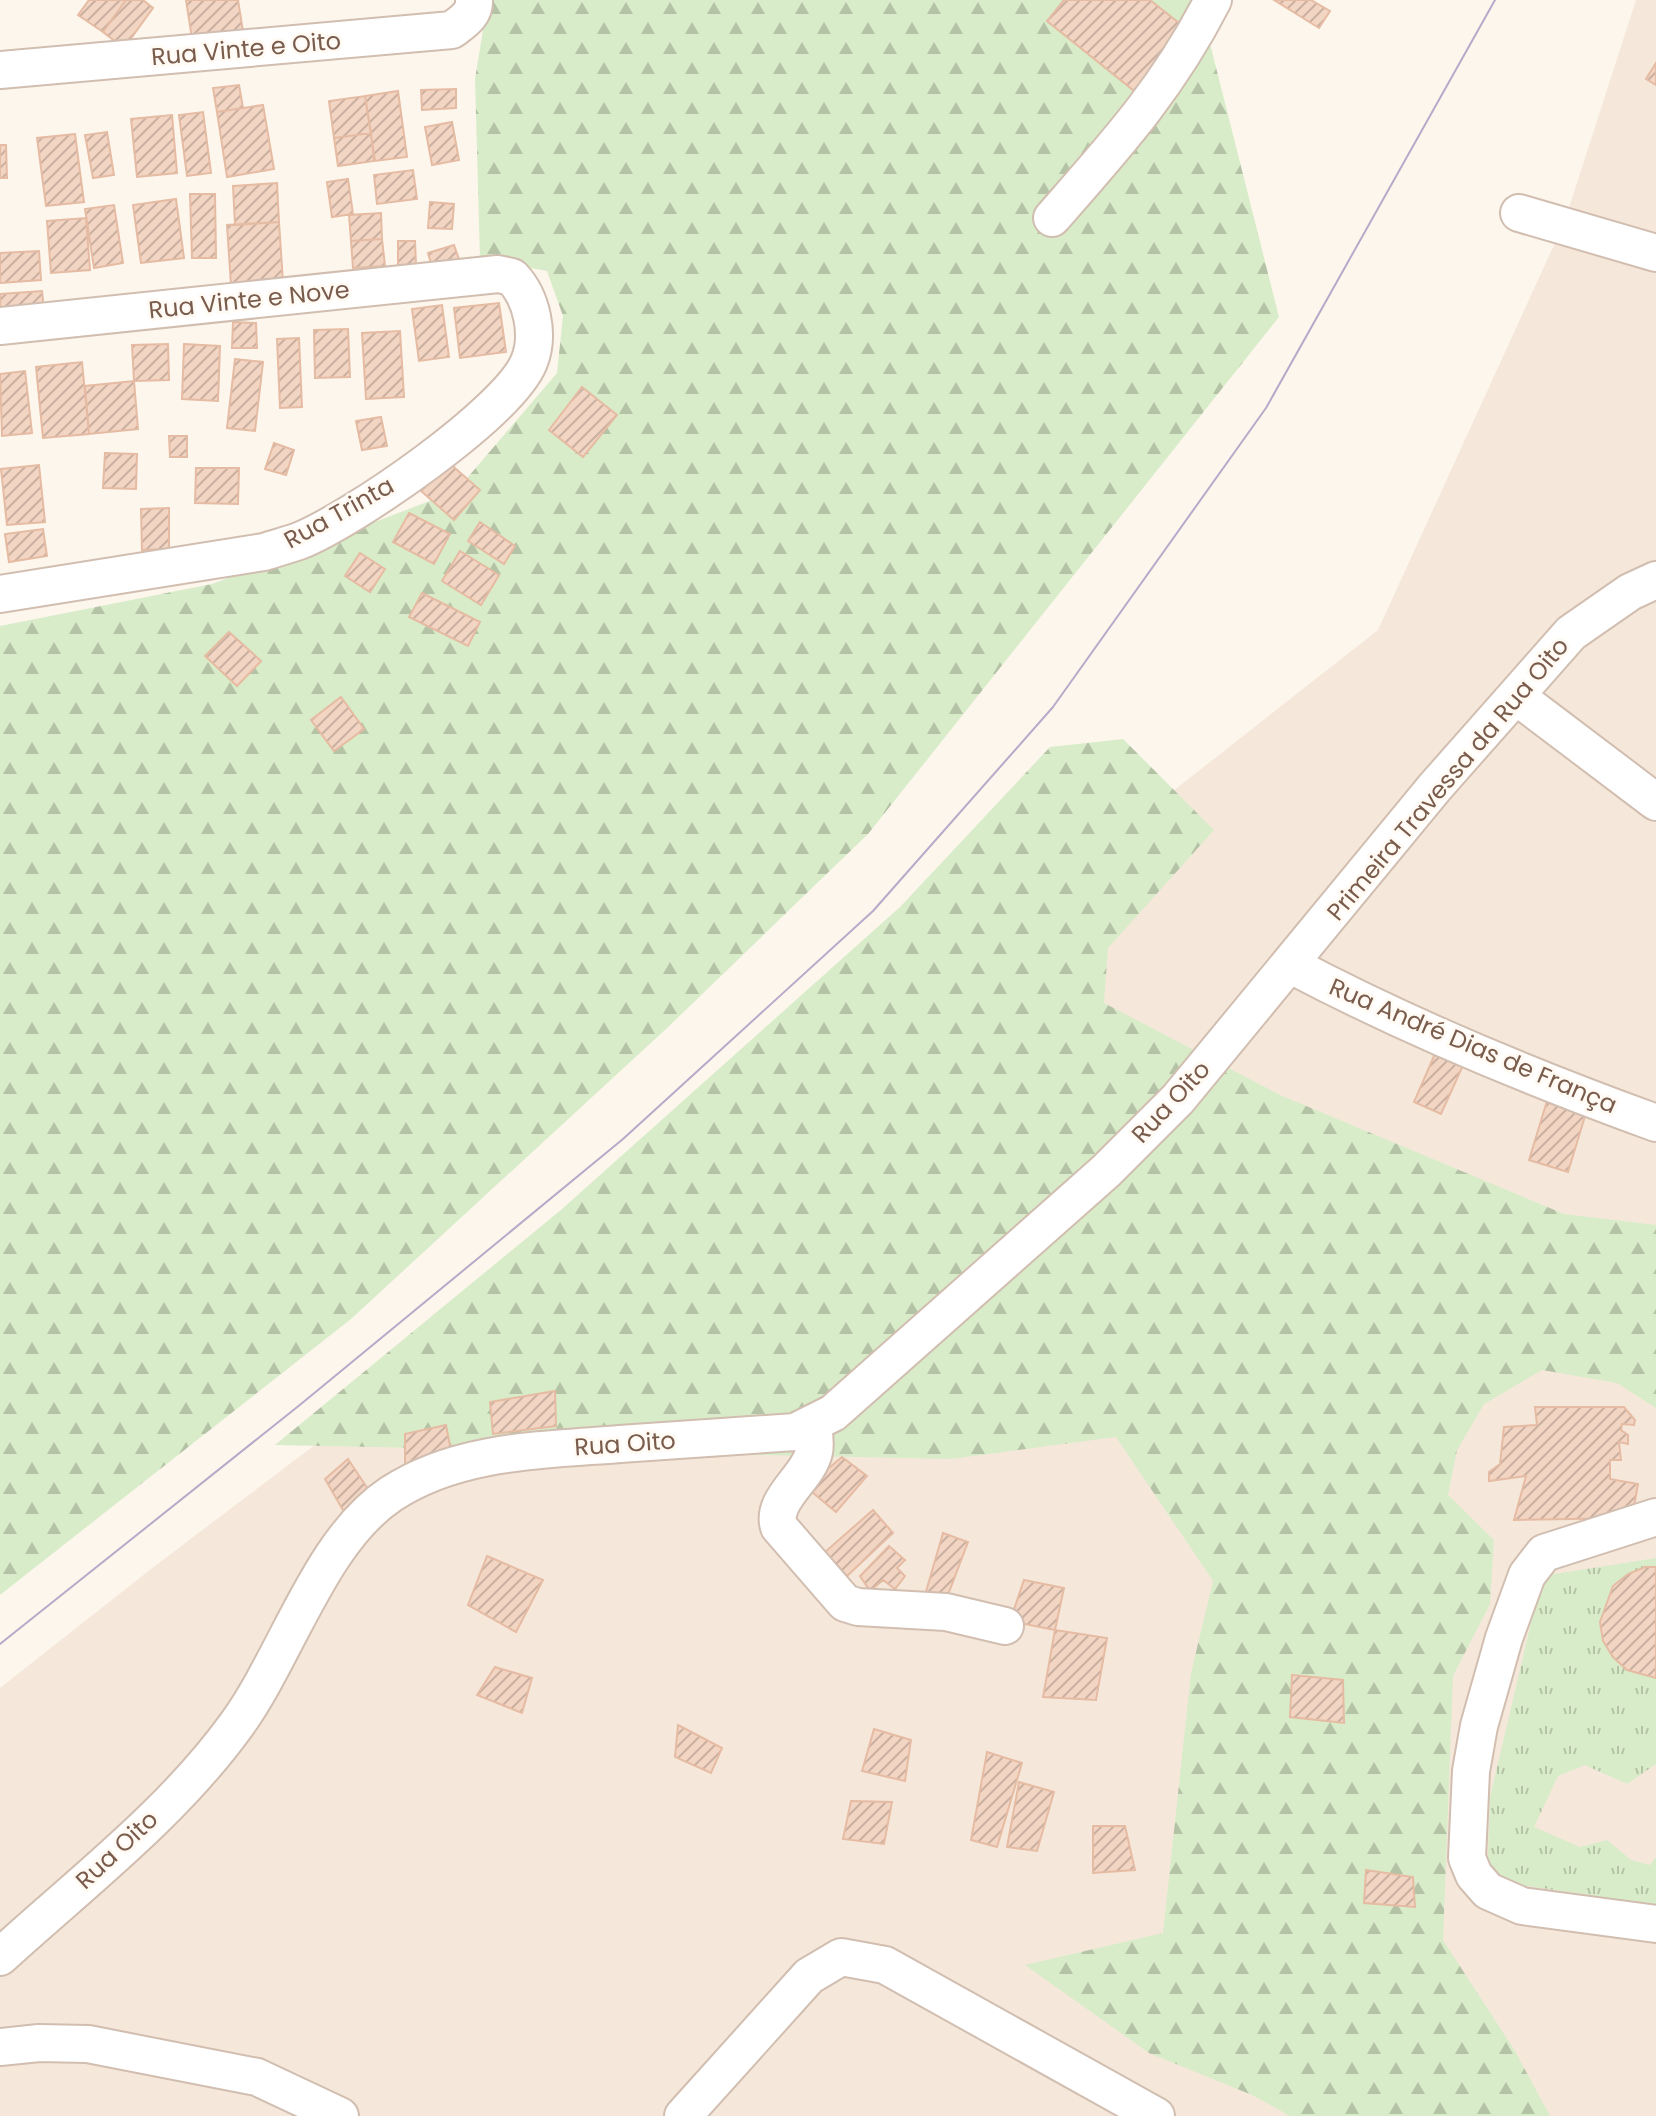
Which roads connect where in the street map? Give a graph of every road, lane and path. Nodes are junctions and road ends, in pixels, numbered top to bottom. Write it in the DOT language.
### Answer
graph roads {
  1 [pos="474,0"];
  2 [pos="1213,0"];
  3 [pos="0,70"];
  4 [pos="1519,213"];
  5 [pos="1052,218"];
  6 [pos="1656,253"];
  7 [pos="498,274"];
  8 [pos="0,326"];
  9 [pos="1656,580"];
  10 [pos="0,594"];
  11 [pos="1516,696"];
  12 [pos="1656,802"];
  13 [pos="1291,965"];
  14 [pos="1656,1123"];
  15 [pos="813,1425"];
  16 [pos="1656,1517"];
  17 [pos="1005,1626"];
  18 [pos="1656,1924"];
  19 [pos="0,1957"];
  20 [pos="0,2047"];
  21 [pos="340,2116"];
  22 [pos="683,2116"];
  23 [pos="1156,2116"];
  1 -- 3 [label="street, Rua Vinte e Oito"];
  2 -- 5 [label="street"];
  4 -- 6 [label="street"];
  7 -- 8 [label="street, Rua Vinte e Nove"];
  7 -- 10 [label="street, Rua Trinta"];
  9 -- 11 [label="street, Primeira Travessa da Rua Oito"];
  11 -- 12 [label="street"];
  11 -- 13 [label="street, Primeira Travessa da Rua Oito"];
  13 -- 14 [label="street, Rua André Dias de França"];
  13 -- 15 [label="street, Rua Oito"];
  15 -- 17 [label="street"];
  15 -- 19 [label="street, Rua Oito"];
  16 -- 18 [label="street"];
  20 -- 21 [label="street"];
  22 -- 23 [label="street"];
}
